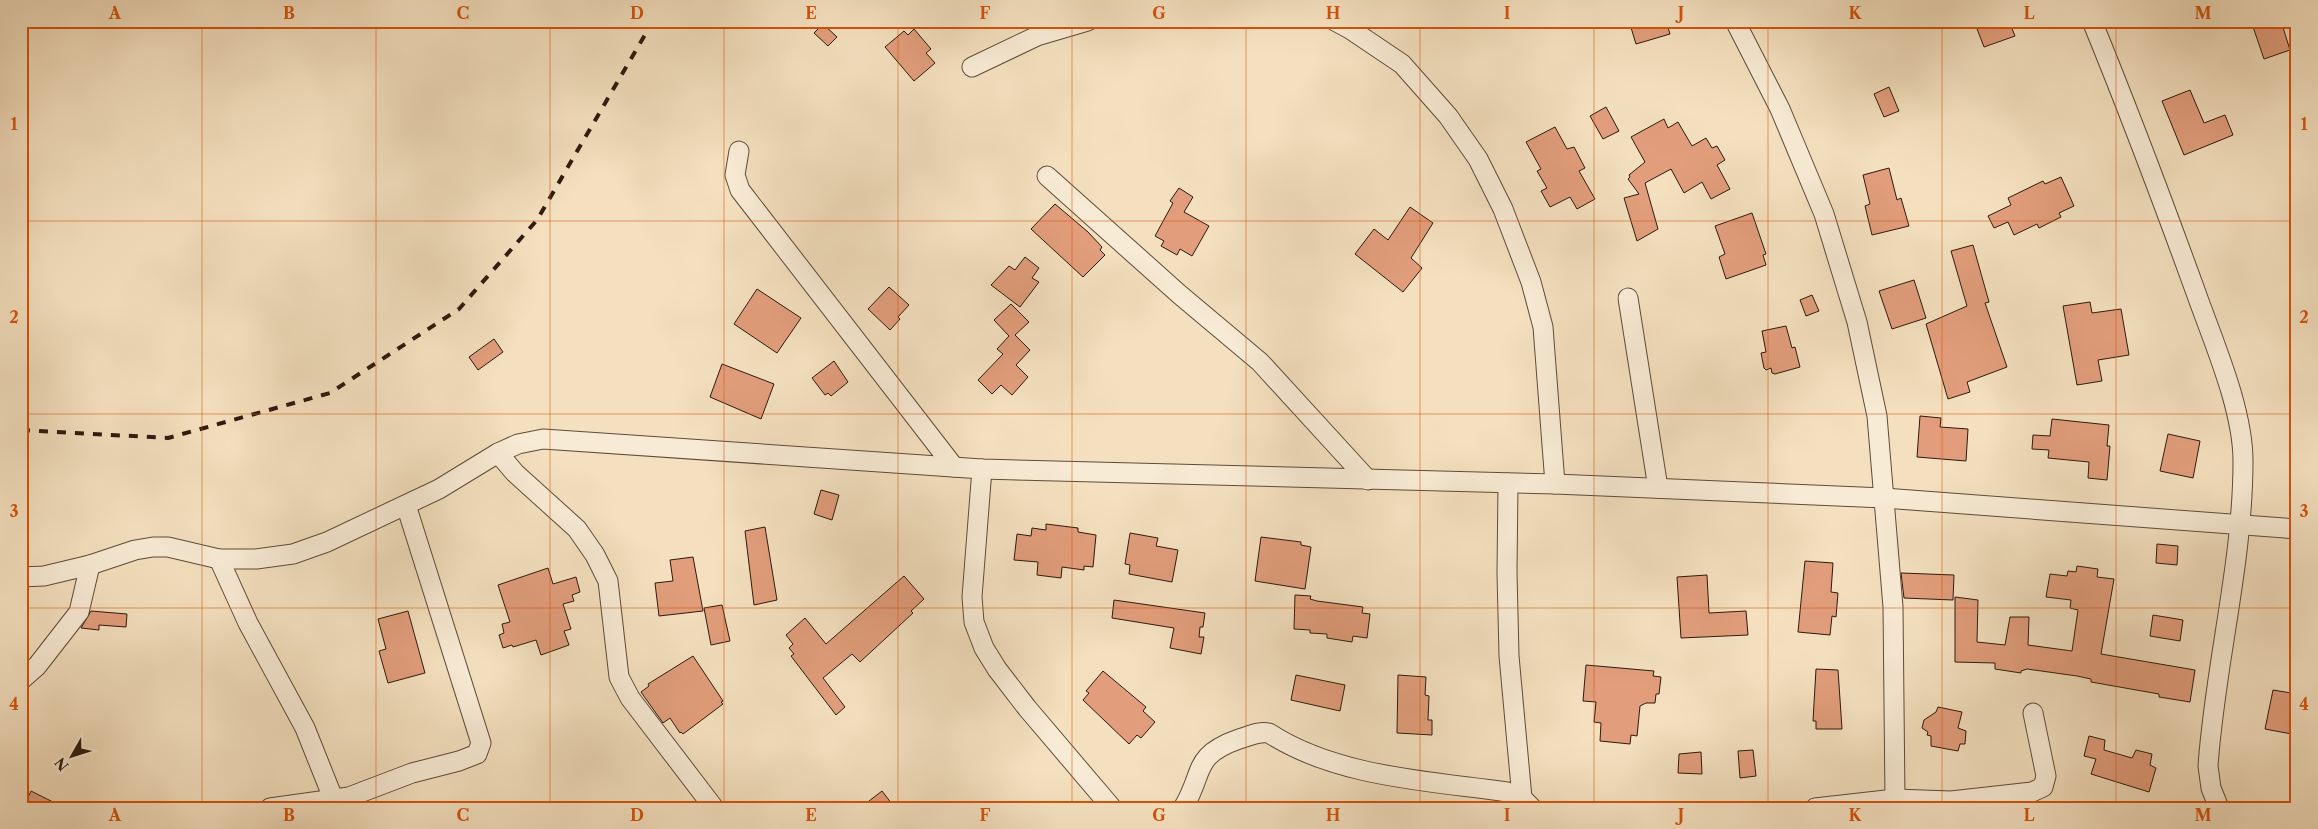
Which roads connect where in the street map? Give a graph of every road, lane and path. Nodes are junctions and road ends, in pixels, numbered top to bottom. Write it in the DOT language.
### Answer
graph roads {
  1 [pos="1088,21"];
  2 [pos="1335,21"];
  3 [pos="1735,21"];
  4 [pos="2092,21"];
  5 [pos="972,67"];
  6 [pos="739,151"];
  7 [pos="1047,176"];
  8 [pos="1628,298"];
  9 [pos="498,453"];
  10 [pos="954,467"];
  11 [pos="982,469"];
  12 [pos="1368,480"];
  13 [pos="1508,483"];
  14 [pos="1555,484"];
  15 [pos="1658,488"];
  16 [pos="1884,498"];
  17 [pos="406,505"];
  18 [pos="2240,526"];
  19 [pos="2297,529"];
  20 [pos="219,559"];
  21 [pos="90,564"];
  22 [pos="21,577"];
  23 [pos="21,680"];
  24 [pos="2033,713"];
  25 [pos="1895,799"];
  26 [pos="1527,803"];
  27 [pos="335,804"];
  28 [pos="270,808"];
  29 [pos="714,808"];
  30 [pos="1112,808"];
  31 [pos="1183,808"];
  32 [pos="1815,808"];
  33 [pos="2219,808"];
  1 -- 5 [label="street"];
  2 -- 14 [label="street"];
  3 -- 16 [label="street"];
  4 -- 18 [label="street"];
  6 -- 10 [label="street"];
  7 -- 12 [label="street"];
  8 -- 15 [label="street"];
  9 -- 10 [label="street"];
  9 -- 17 [label="street"];
  9 -- 29 [label="street"];
  10 -- 11 [label="street"];
  11 -- 12 [label="street"];
  11 -- 30 [label="street"];
  12 -- 13 [label="street"];
  13 -- 14 [label="street"];
  13 -- 26 [label="street"];
  14 -- 15 [label="street"];
  15 -- 16 [label="street"];
  16 -- 18 [label="street"];
  16 -- 25 [label="street"];
  17 -- 20 [label="street"];
  17 -- 27 [label="street"];
  18 -- 19 [label="street"];
  18 -- 33 [label="street"];
  20 -- 21 [label="street"];
  20 -- 27 [label="street"];
  21 -- 22 [label="street"];
  21 -- 23 [label="street"];
  24 -- 25 [label="street"];
  25 -- 32 [label="street"];
  26 -- 31 [label="street"];
  27 -- 28 [label="street"];
}
